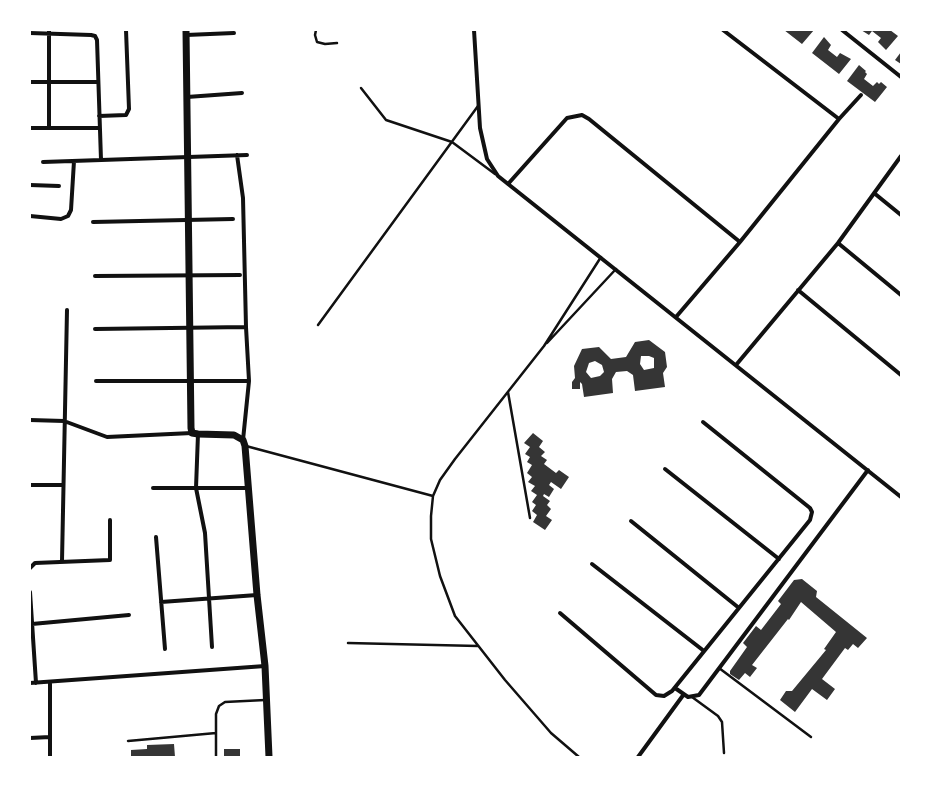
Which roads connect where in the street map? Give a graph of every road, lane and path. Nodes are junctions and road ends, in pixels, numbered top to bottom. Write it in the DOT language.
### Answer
graph roads {
  1 [pos="126,30"];
  2 [pos="316,30"];
  3 [pos="474,30"];
  4 [pos="723,30"];
  5 [pos="842,30"];
  6 [pos="49,32"];
  7 [pos="186,33"];
  8 [pos="234,33"];
  9 [pos="30,34"];
  10 [pos="337,43"];
  11 [pos="901,77"];
  12 [pos="30,82"];
  13 [pos="49,82"];
  14 [pos="98,82"];
  15 [pos="361,88"];
  16 [pos="242,93"];
  17 [pos="861,95"];
  18 [pos="186,97"];
  19 [pos="479,105"];
  20 [pos="99,116"];
  21 [pos="839,119"];
  22 [pos="30,128"];
  23 [pos="49,128"];
  24 [pos="100,128"];
  25 [pos="452,142"];
  26 [pos="237,155"];
  27 [pos="247,155"];
  28 [pos="901,156"];
  29 [pos="187,158"];
  30 [pos="101,160"];
  31 [pos="74,161"];
  32 [pos="43,162"];
  33 [pos="498,176"];
  34 [pos="508,184"];
  35 [pos="30,185"];
  36 [pos="59,186"];
  37 [pos="874,193"];
  38 [pos="901,215"];
  39 [pos="30,216"];
  40 [pos="233,219"];
  41 [pos="188,220"];
  42 [pos="93,222"];
  43 [pos="740,242"];
  44 [pos="838,243"];
  45 [pos="601,257"];
  46 [pos="616,269"];
  47 [pos="189,275"];
  48 [pos="240,275"];
  49 [pos="95,276"];
  50 [pos="798,290"];
  51 [pos="901,295"];
  52 [pos="67,310"];
  53 [pos="676,317"];
  54 [pos="318,325"];
  55 [pos="246,327"];
  56 [pos="190,328"];
  57 [pos="95,329"];
  58 [pos="544,346"];
  59 [pos="736,365"];
  60 [pos="901,375"];
  61 [pos="96,381"];
  62 [pos="190,381"];
  63 [pos="249,382"];
  64 [pos="508,392"];
  65 [pos="30,420"];
  66 [pos="64,421"];
  67 [pos="702,422"];
  68 [pos="195,433"];
  69 [pos="244,443"];
  70 [pos="665,469"];
  71 [pos="868,470"];
  72 [pos="30,485"];
  73 [pos="63,485"];
  74 [pos="153,488"];
  75 [pos="196,488"];
  76 [pos="249,488"];
  77 [pos="433,496"];
  78 [pos="901,496"];
  79 [pos="530,518"];
  80 [pos="110,520"];
  81 [pos="631,521"];
  82 [pos="156,537"];
  83 [pos="30,560"];
  84 [pos="779,560"];
  85 [pos="62,561"];
  86 [pos="35,563"];
  87 [pos="592,564"];
  88 [pos="30,568"];
  89 [pos="30,592"];
  90 [pos="257,595"];
  91 [pos="209,598"];
  92 [pos="161,602"];
  93 [pos="739,608"];
  94 [pos="560,613"];
  95 [pos="129,615"];
  96 [pos="32,624"];
  97 [pos="31,632"];
  98 [pos="348,643"];
  99 [pos="478,646"];
  100 [pos="212,647"];
  101 [pos="165,649"];
  102 [pos="704,651"];
  103 [pos="265,666"];
  104 [pos="719,668"];
  105 [pos="50,682"];
  106 [pos="30,683"];
  107 [pos="36,683"];
  108 [pos="675,688"];
  109 [pos="684,694"];
  110 [pos="692,697"];
  111 [pos="266,700"];
  112 [pos="216,733"];
  113 [pos="50,737"];
  114 [pos="812,737"];
  115 [pos="30,738"];
  116 [pos="128,741"];
  117 [pos="724,753"];
  118 [pos="50,757"];
  119 [pos="216,757"];
  120 [pos="268,757"];
  121 [pos="579,757"];
  122 [pos="638,757"];
  1 -- 20 [label="street"];
  2 -- 10 [label="lane"];
  3 -- 19 [label="street"];
  4 -- 21 [label="street"];
  5 -- 11 [label="street"];
  6 -- 9 [label="street"];
  6 -- 13 [label="street"];
  6 -- 14 [label="street"];
  7 -- 8 [label="street"];
  7 -- 18 [label="main road"];
  12 -- 13 [label="street"];
  13 -- 14 [label="street"];
  13 -- 23 [label="street"];
  14 -- 20 [label="street"];
  15 -- 25 [label="lane"];
  16 -- 18 [label="street"];
  17 -- 21 [label="street"];
  18 -- 29 [label="main road"];
  19 -- 25 [label="lane"];
  19 -- 33 [label="street"];
  20 -- 24 [label="street"];
  21 -- 43 [label="street"];
  22 -- 23 [label="street"];
  23 -- 24 [label="street"];
  24 -- 30 [label="street"];
  25 -- 33 [label="lane"];
  25 -- 54 [label="lane"];
  26 -- 27 [label="street"];
  26 -- 29 [label="street"];
  26 -- 55 [label="street"];
  28 -- 37 [label="street"];
  29 -- 30 [label="street"];
  29 -- 41 [label="main road"];
  30 -- 31 [label="street"];
  31 -- 32 [label="street"];
  31 -- 39 [label="street"];
  33 -- 34 [label="street"];
  34 -- 43 [label="street"];
  34 -- 45 [label="street"];
  35 -- 36 [label="street"];
  37 -- 38 [label="street"];
  37 -- 44 [label="street"];
  40 -- 41 [label="street"];
  41 -- 42 [label="street"];
  41 -- 47 [label="main road"];
  43 -- 53 [label="street"];
  44 -- 50 [label="street"];
  44 -- 51 [label="street"];
  45 -- 46 [label="street"];
  45 -- 58 [label="lane"];
  46 -- 53 [label="street"];
  46 -- 58 [label="lane"];
  47 -- 48 [label="street"];
  47 -- 49 [label="street"];
  47 -- 56 [label="main road"];
  50 -- 59 [label="street"];
  50 -- 60 [label="street"];
  52 -- 66 [label="street"];
  53 -- 59 [label="street"];
  55 -- 56 [label="street"];
  55 -- 63 [label="street"];
  56 -- 57 [label="street"];
  56 -- 62 [label="main road"];
  58 -- 64 [label="lane"];
  59 -- 71 [label="street"];
  61 -- 62 [label="street"];
  62 -- 63 [label="street"];
  62 -- 68 [label="main road"];
  63 -- 69 [label="street"];
  64 -- 77 [label="lane"];
  64 -- 79 [label="lane"];
  65 -- 66 [label="street"];
  66 -- 68 [label="street"];
  66 -- 73 [label="street"];
  67 -- 84 [label="street"];
  68 -- 69 [label="main road"];
  68 -- 75 [label="street"];
  69 -- 76 [label="main road"];
  69 -- 77 [label="lane"];
  70 -- 84 [label="street"];
  71 -- 78 [label="street"];
  71 -- 104 [label="street"];
  72 -- 73 [label="street"];
  73 -- 85 [label="street"];
  74 -- 75 [label="street"];
  75 -- 76 [label="street"];
  75 -- 91 [label="street"];
  76 -- 90 [label="main road"];
  77 -- 99 [label="lane"];
  80 -- 85 [label="street"];
  81 -- 93 [label="street"];
  82 -- 92 [label="street"];
  83 -- 86 [label="street"];
  84 -- 93 [label="street"];
  85 -- 86 [label="street"];
  86 -- 88 [label="street"];
  87 -- 102 [label="street"];
  89 -- 96 [label="street"];
  90 -- 91 [label="street"];
  90 -- 103 [label="main road"];
  91 -- 92 [label="street"];
  91 -- 100 [label="street"];
  92 -- 101 [label="street"];
  93 -- 102 [label="street"];
  94 -- 108 [label="street"];
  95 -- 96 [label="street"];
  96 -- 97 [label="street"];
  97 -- 107 [label="street"];
  98 -- 99 [label="lane"];
  99 -- 121 [label="lane"];
  102 -- 108 [label="street"];
  103 -- 105 [label="street"];
  103 -- 111 [label="main road"];
  104 -- 110 [label="street"];
  104 -- 114 [label="lane"];
  105 -- 107 [label="street"];
  105 -- 113 [label="street"];
  106 -- 107 [label="street"];
  108 -- 109 [label="street"];
  109 -- 110 [label="street"];
  109 -- 122 [label="street"];
  110 -- 117 [label="lane"];
  111 -- 112 [label="lane"];
  111 -- 120 [label="main road"];
  112 -- 116 [label="lane"];
  112 -- 119 [label="lane"];
  113 -- 115 [label="street"];
  113 -- 118 [label="street"];
}
